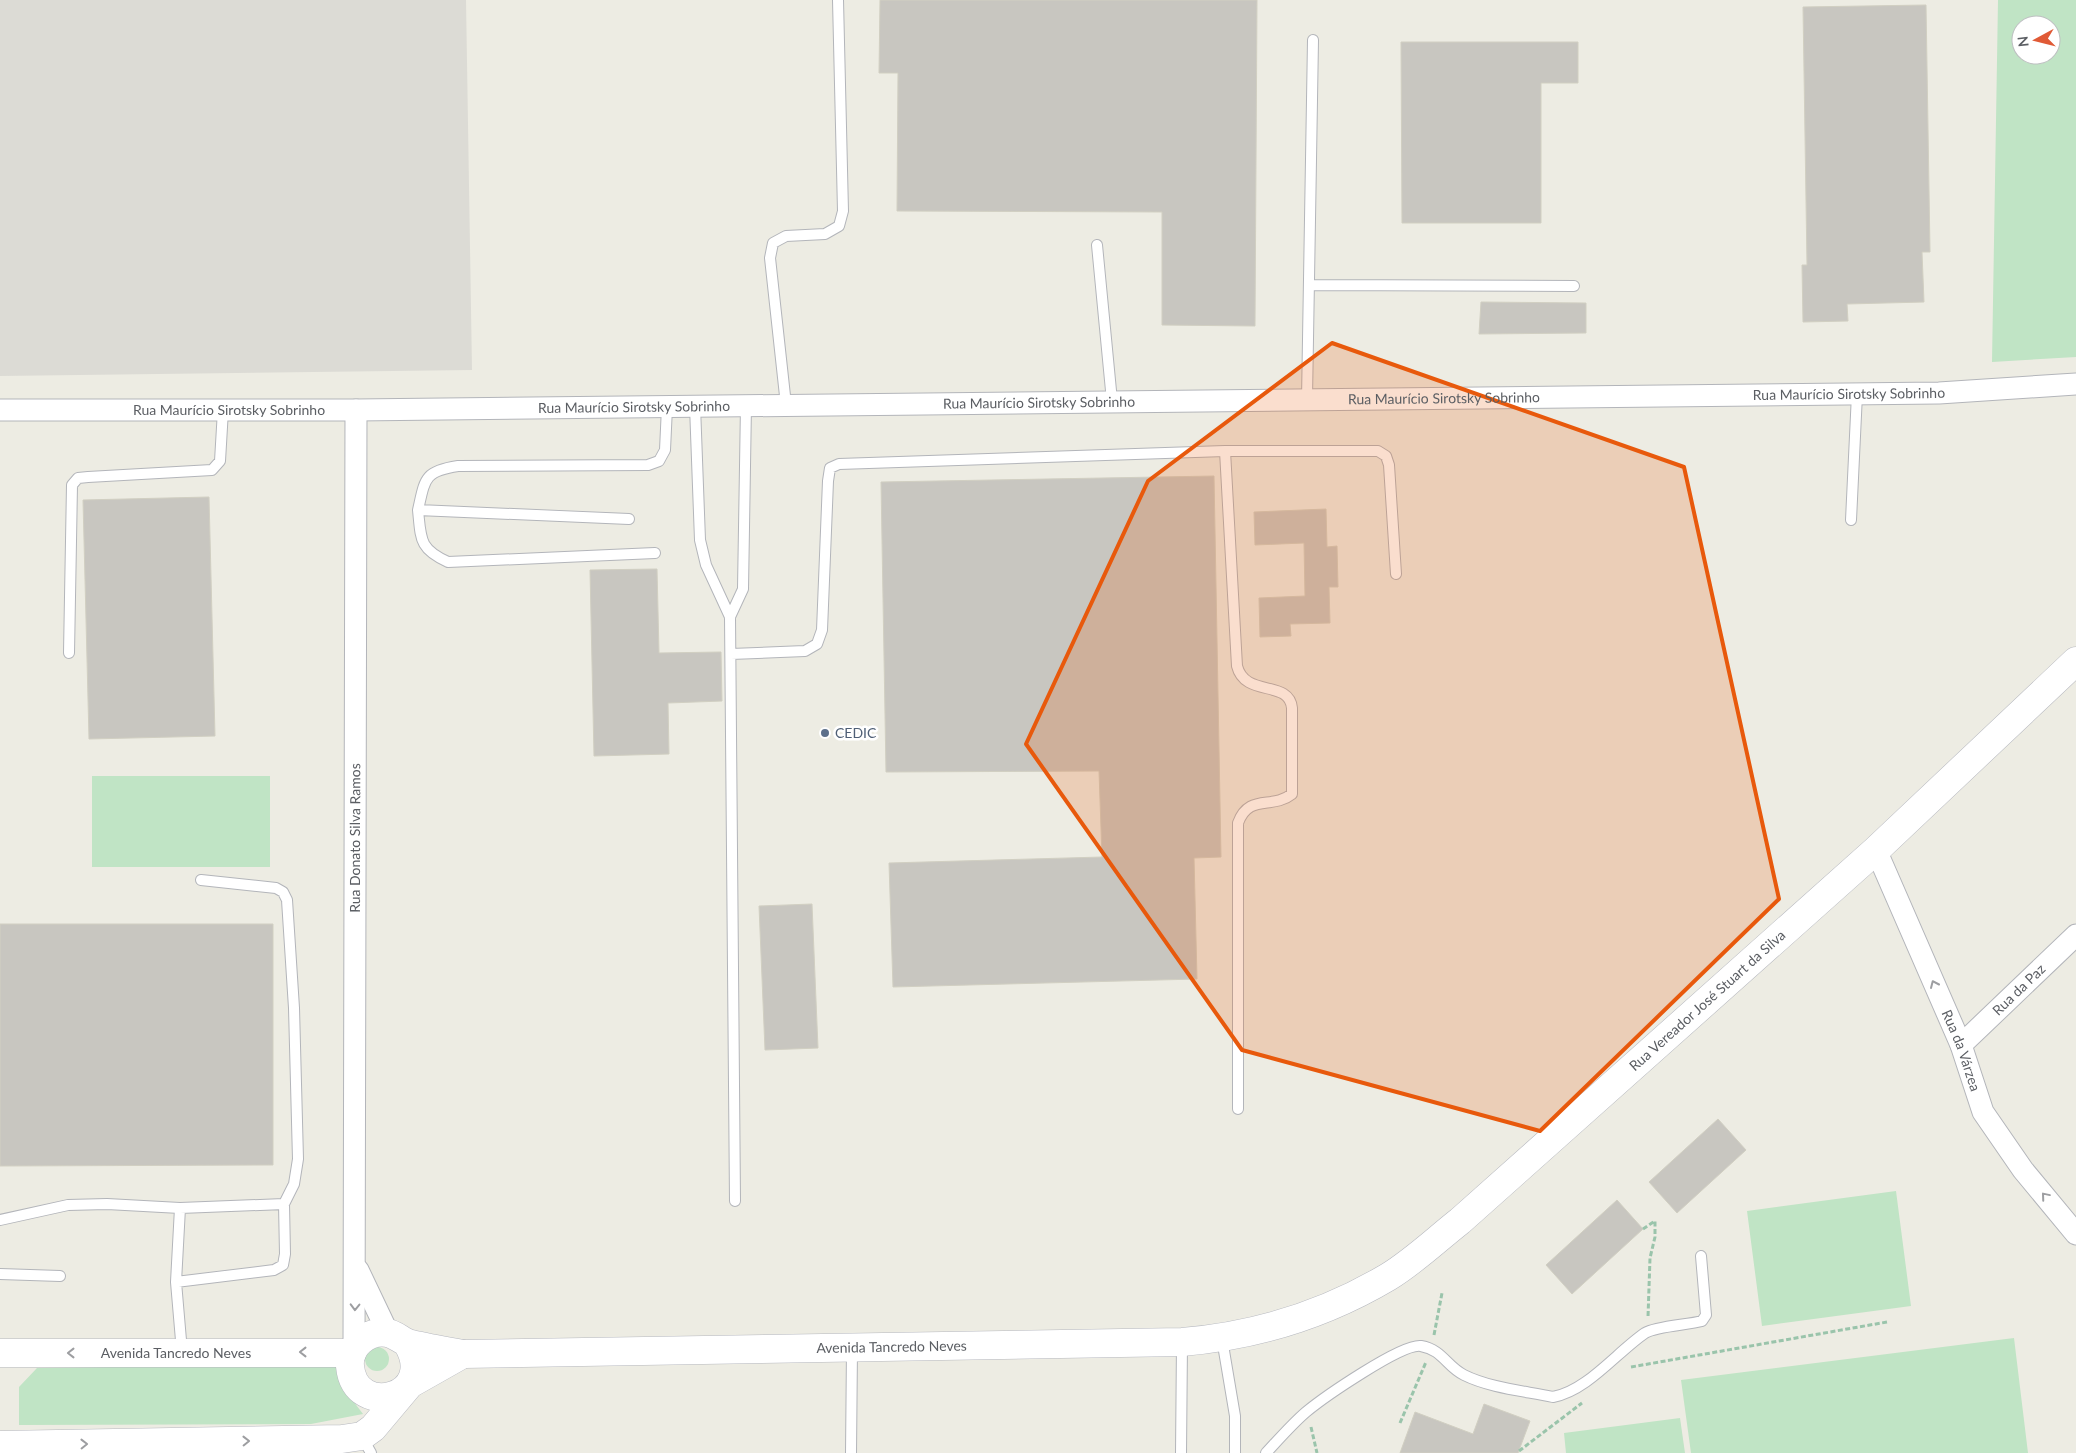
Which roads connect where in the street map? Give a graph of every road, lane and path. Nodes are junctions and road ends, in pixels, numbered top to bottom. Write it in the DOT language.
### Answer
graph roads {
  1 [pos="838,0"];
  2 [pos="1313,40"];
  3 [pos="1097,245"];
  4 [pos="1309,285"];
  5 [pos="1574,286"];
  6 [pos="2076,384"];
  7 [pos="1857,394"];
  8 [pos="1307,399"];
  9 [pos="1112,401"];
  10 [pos="786,404"];
  11 [pos="746,405"];
  12 [pos="695,406"];
  13 [pos="667,407"];
  14 [pos="0,410"];
  15 [pos="224,410"];
  16 [pos="356,410"];
  17 [pos="1225,451"];
  18 [pos="418,510"];
  19 [pos="630,519"];
  20 [pos="1851,520"];
  21 [pos="655,553"];
  22 [pos="1396,574"];
  23 [pos="730,617"];
  24 [pos="68,653"];
  25 [pos="731,654"];
  26 [pos="2076,661"];
  27 [pos="1876,850"];
  28 [pos="201,880"];
  29 [pos="2073,945"];
  30 [pos="1961,1045"];
  31 [pos="1238,1109"];
  32 [pos="735,1201"];
  33 [pos="284,1204"];
  34 [pos="180,1208"];
  35 [pos="0,1220"];
  36 [pos="2076,1234"];
  37 [pos="1701,1256"];
  38 [pos="356,1265"];
  39 [pos="0,1274"];
  40 [pos="60,1276"];
  41 [pos="176,1282"];
  42 [pos="1319,1313"];
  43 [pos="1887,1322"];
  44 [pos="398,1338"];
  45 [pos="1222,1339"];
  46 [pos="1182,1342"];
  47 [pos="852,1348"];
  48 [pos="353,1351"];
  49 [pos="0,1353"];
  50 [pos="182,1353"];
  51 [pos="463,1354"];
  52 [pos="1631,1367"];
  53 [pos="410,1384"];
  54 [pos="1307,1412"];
  55 [pos="366,1444"];
  56 [pos="0,1445"];
  57 [pos="851,1453"];
  58 [pos="1181,1453"];
  59 [pos="1235,1453"];
  60 [pos="1266,1453"];
  61 [pos="1317,1453"];
  1 -- 10 [label="lane"];
  2 -- 4 [label="lane"];
  3 -- 9 [label="lane"];
  4 -- 5 [label="lane"];
  4 -- 8 [label="lane"];
  6 -- 7 [label="street, Rua Maurício Sirotsky Sobrinho"];
  7 -- 8 [label="street, Rua Maurício Sirotsky Sobrinho"];
  7 -- 20 [label="lane"];
  8 -- 9 [label="street, Rua Maurício Sirotsky Sobrinho"];
  9 -- 10 [label="street, Rua Maurício Sirotsky Sobrinho"];
  10 -- 11 [label="street, Rua Maurício Sirotsky Sobrinho"];
  11 -- 12 [label="street, Rua Maurício Sirotsky Sobrinho"];
  11 -- 23 [label="lane"];
  12 -- 13 [label="street, Rua Maurício Sirotsky Sobrinho"];
  12 -- 23 [label="lane"];
  13 -- 16 [label="street, Rua Maurício Sirotsky Sobrinho"];
  13 -- 18 [label="lane"];
  14 -- 15 [label="street, Rua Maurício Sirotsky Sobrinho"];
  15 -- 16 [label="street, Rua Maurício Sirotsky Sobrinho"];
  15 -- 24 [label="lane"];
  16 -- 38 [label="street, Rua Donato Silva Ramos"];
  17 -- 22 [label="lane"];
  17 -- 25 [label="lane"];
  17 -- 31 [label="lane"];
  18 -- 19 [label="lane"];
  18 -- 21 [label="lane"];
  23 -- 25 [label="lane"];
  25 -- 32 [label="lane"];
  26 -- 27 [label="main road, Rua Vereador José Stuart da Silva"];
  30 -- 27 [label="street, Rua da Várzea, one-way"];
  27 -- 42 [label="main road, Rua Vereador José Stuart da Silva"];
  28 -- 33 [label="lane"];
  29 -- 30 [label="street, Rua da Paz"];
  36 -- 30 [label="street, Rua da Várzea, one-way"];
  33 -- 34 [label="lane"];
  33 -- 41 [label="lane"];
  34 -- 35 [label="lane"];
  34 -- 41 [label="lane"];
  37 -- 54 [label="lane"];
  38 -- 44 [label="street, Rua Donato Silva Ramos"];
  38 -- 48 [label="street, Rua Donato Silva Ramos, one-way"];
  39 -- 40 [label="lane"];
  41 -- 50 [label="lane"];
  42 -- 45 [label="main road, Avenida Tancredo Neves"];
  43 -- 52 [label="path"];
  44 -- 48 [label="main road"];
  44 -- 51 [label="main road, Avenida Tancredo Neves"];
  44 -- 53 [label="main road"];
  45 -- 46 [label="main road, Avenida Tancredo Neves"];
  45 -- 59 [label="lane"];
  46 -- 47 [label="main road, Avenida Tancredo Neves"];
  46 -- 58 [label="lane"];
  47 -- 51 [label="main road, Avenida Tancredo Neves"];
  47 -- 57 [label="lane"];
  48 -- 50 [label="main road, Avenida Tancredo Neves, one-way"];
  48 -- 53 [label="main road"];
  50 -- 49 [label="main road, Avenida Tancredo Neves, one-way"];
  51 -- 53 [label="main road, Avenida Tancredo Neves"];
  53 -- 55 [label="main road, Avenida Tancredo Neves"];
  54 -- 60 [label="lane"];
  54 -- 61 [label="path"];
  56 -- 55 [label="main road, Avenida Tancredo Neves, one-way"];
}
